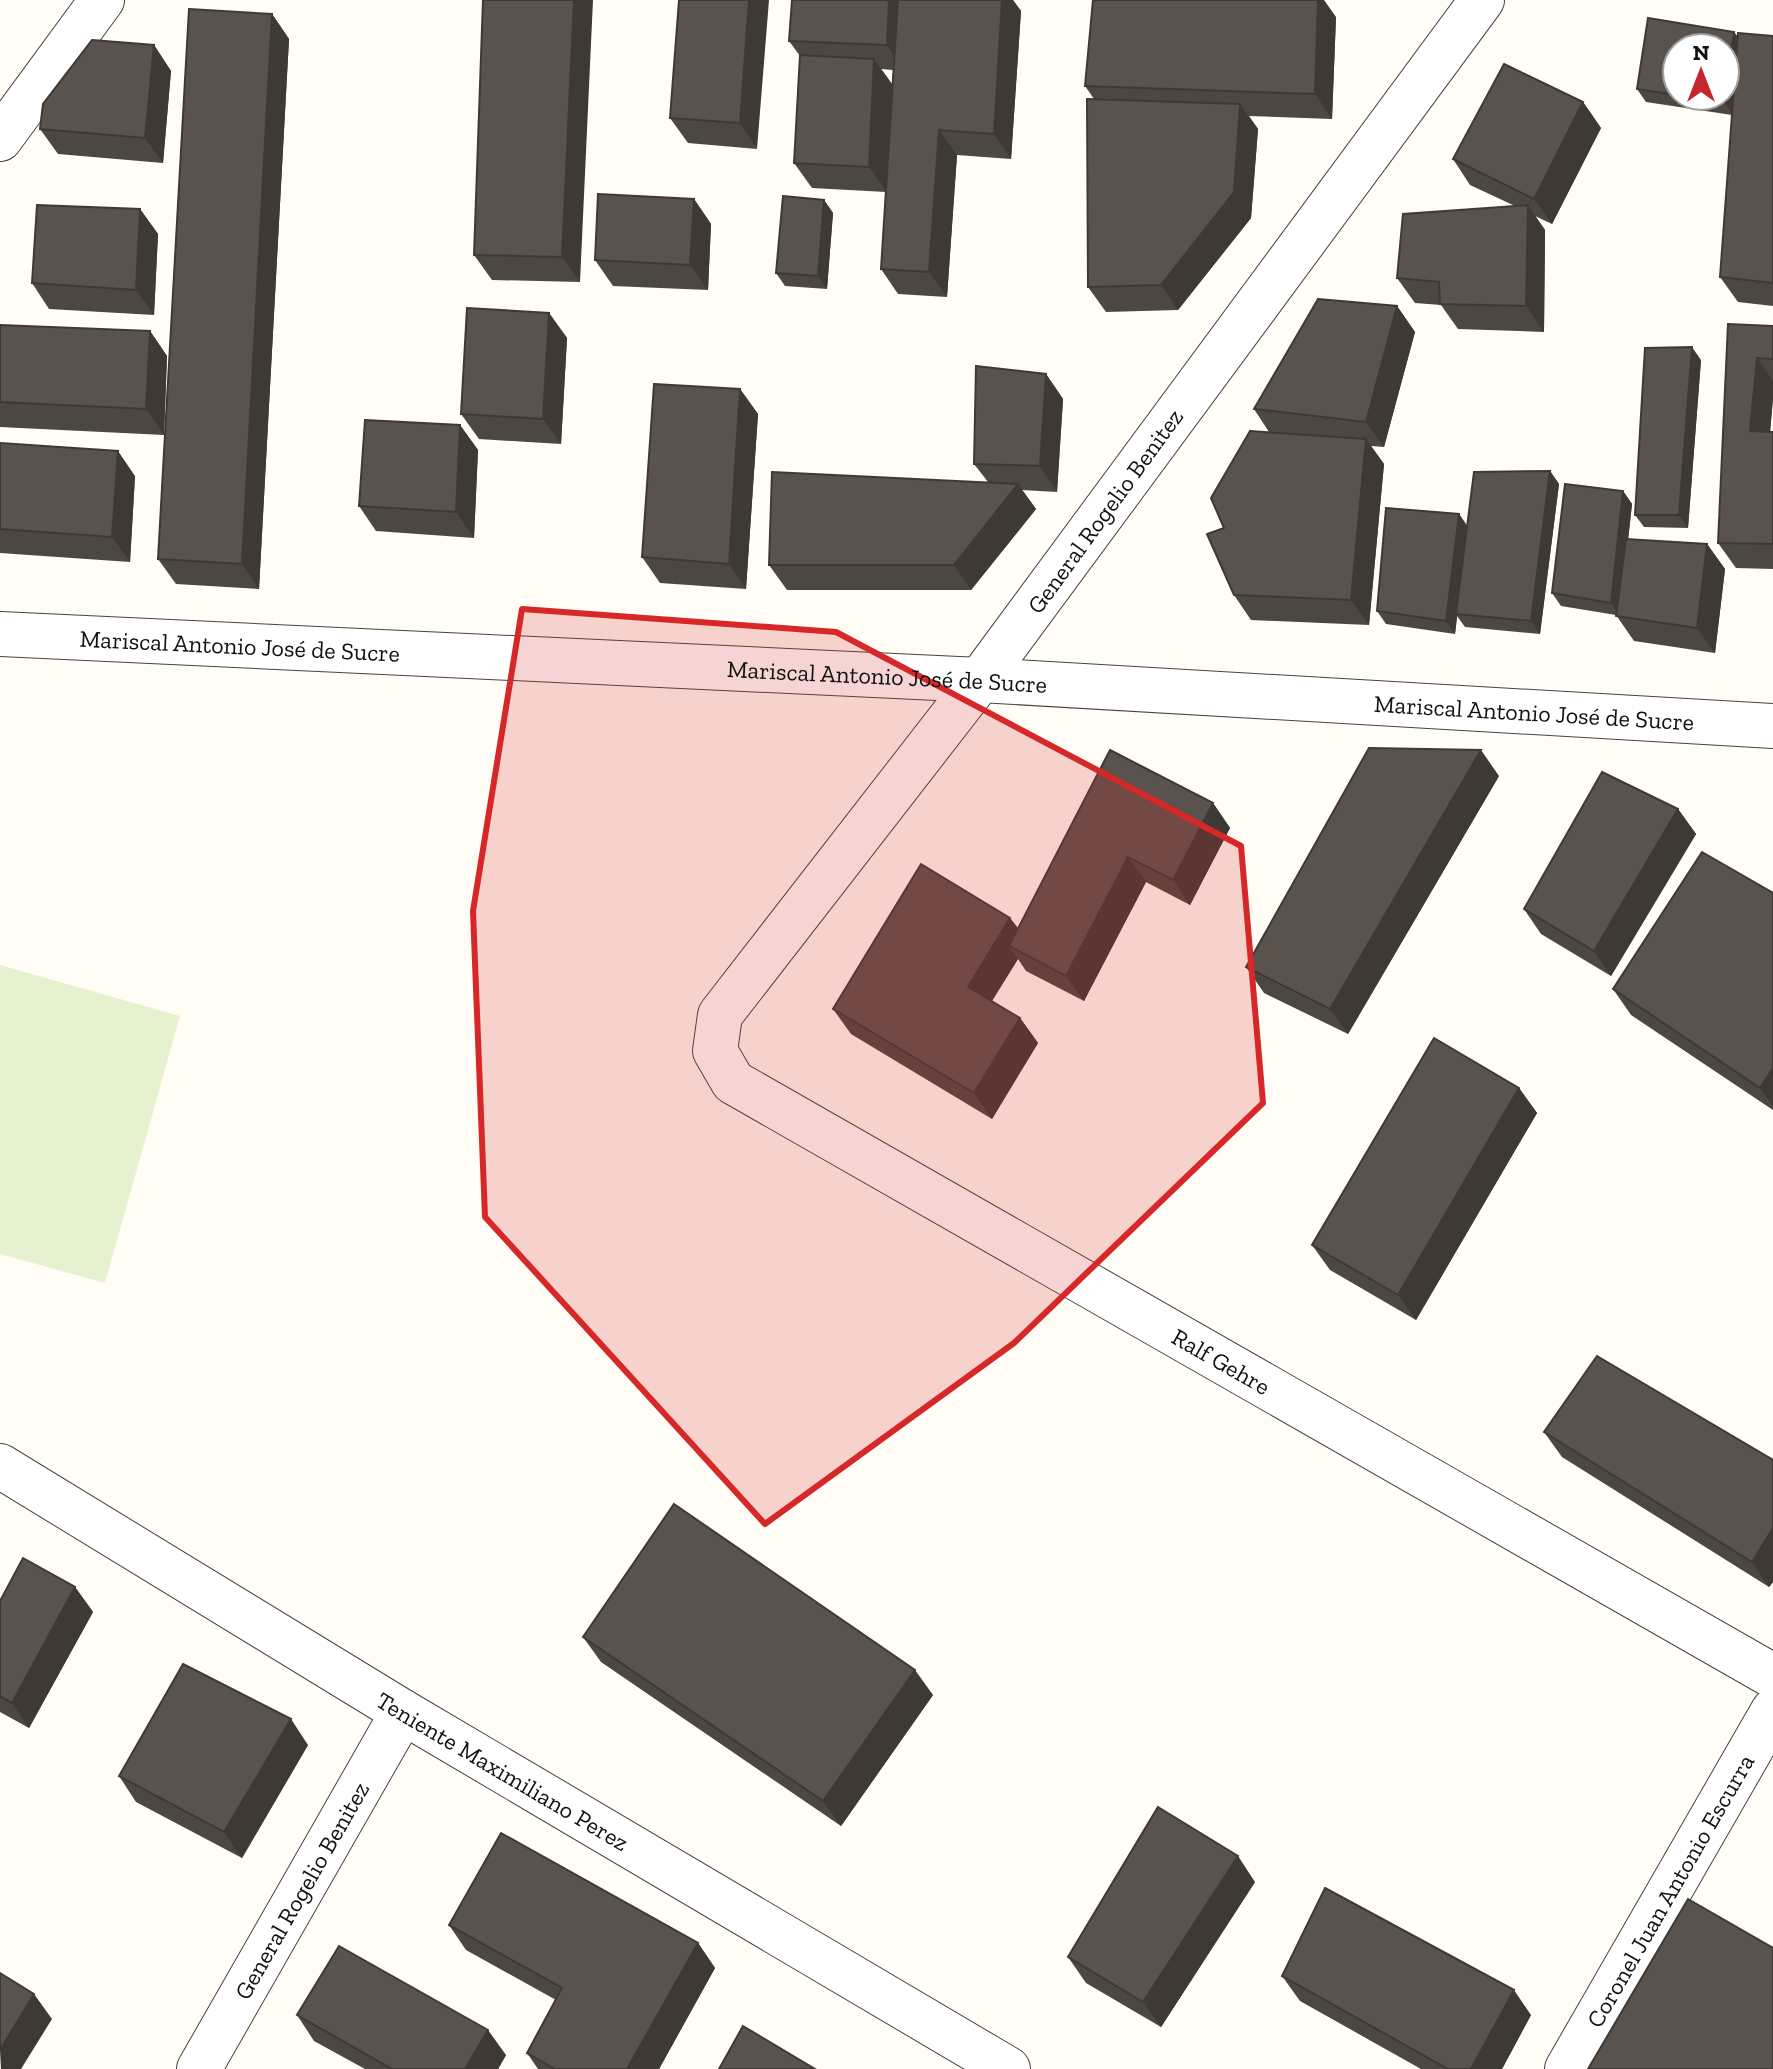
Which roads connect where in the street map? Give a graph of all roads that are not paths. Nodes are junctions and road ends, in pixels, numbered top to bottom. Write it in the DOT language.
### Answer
graph roads {
  1 [pos="102,0"];
  2 [pos="1482,0"];
  3 [pos="0,139"];
  4 [pos="0,634"];
  5 [pos="980,680"];
  6 [pos="1773,726"];
  7 [pos="720,1015"];
  8 [pos="0,1466"];
  9 [pos="1773,1676"];
  10 [pos="1773,1711"];
  11 [pos="403,1712"];
  12 [pos="199,2069"];
  13 [pos="1008,2069"];
  14 [pos="1567,2069"];
  1 -- 3 [label="street"];
  2 -- 5 [label="street, General Rogelio Benitez"];
  4 -- 5 [label="street, Mariscal Antonio José de Sucre"];
  5 -- 6 [label="street, Mariscal Antonio José de Sucre"];
  5 -- 7 [label="street, General Rogelio Benitez"];
  7 -- 9 [label="street, Ralf Gehre"];
  8 -- 11 [label="street, Teniente Maximiliano Perez"];
  10 -- 14 [label="street, Coronel Juan Antonio Escurra"];
  11 -- 12 [label="street, General Rogelio Benitez"];
  11 -- 13 [label="street, Teniente Maximiliano Perez"];
}
